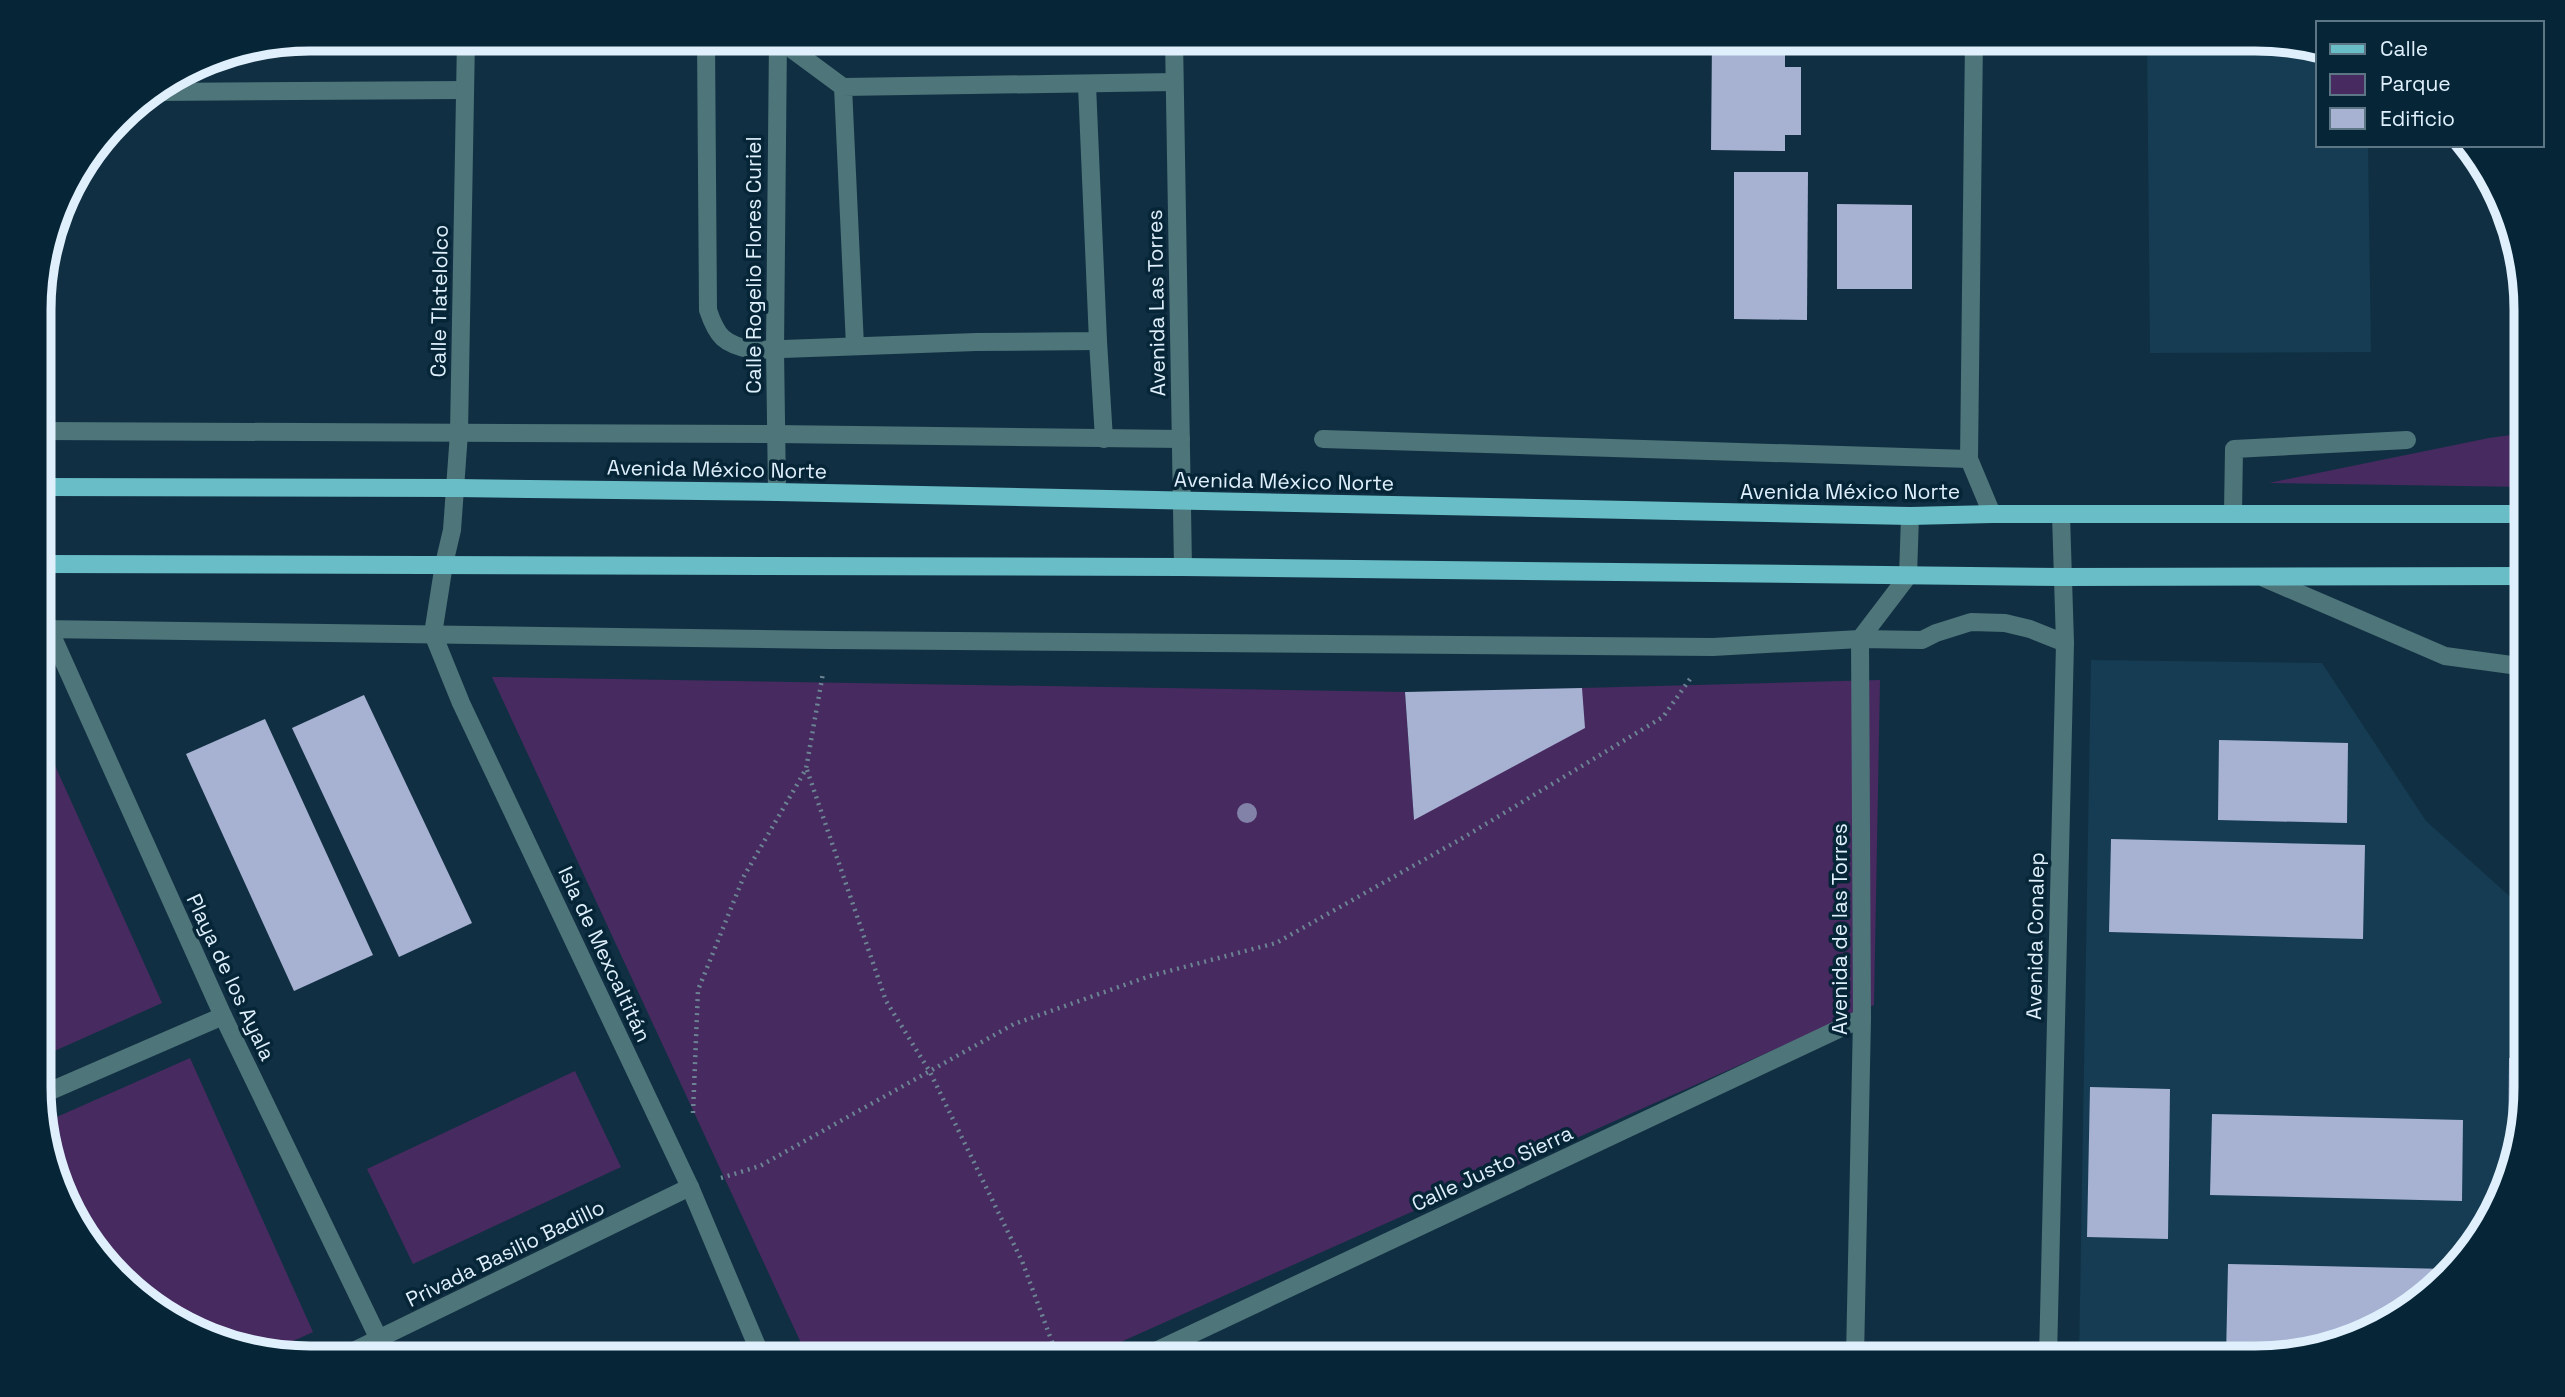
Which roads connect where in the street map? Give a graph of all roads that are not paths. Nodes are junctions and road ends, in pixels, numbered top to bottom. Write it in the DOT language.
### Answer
graph roads {
  1 [pos="466,51"];
  2 [pos="706,51"];
  3 [pos="778,51"];
  4 [pos="795,51"];
  5 [pos="1174,51"];
  6 [pos="1974,51"];
  7 [pos="1174,82"];
  8 [pos="1087,85"];
  9 [pos="843,87"];
  10 [pos="174,89"];
  11 [pos="466,90"];
  12 [pos="1098,341"];
  13 [pos="855,346"];
  14 [pos="775,349"];
  15 [pos="51,431"];
  16 [pos="459,433"];
  17 [pos="775,434"];
  18 [pos="1104,439"];
  19 [pos="1181,439"];
  20 [pos="1323,439"];
  21 [pos="2407,440"];
  22 [pos="1969,459"];
  23 [pos="51,487"];
  24 [pos="456,488"];
  25 [pos="777,492"];
  26 [pos="1182,502"];
  27 [pos="2233,513"];
  28 [pos="1992,514"];
  29 [pos="2514,514"];
  30 [pos="2061,515"];
  31 [pos="1910,516"];
  32 [pos="51,564"];
  33 [pos="444,564"];
  34 [pos="1183,567"];
  35 [pos="1908,576"];
  36 [pos="2514,576"];
  37 [pos="2062,577"];
  38 [pos="2264,578"];
  39 [pos="51,629"];
  40 [pos="433,634"];
  41 [pos="1860,639"];
  42 [pos="51,642"];
  43 [pos="2065,643"];
  44 [pos="2514,665"];
  45 [pos="223,1016"];
  46 [pos="1862,1018"];
  47 [pos="51,1091"];
  48 [pos="690,1187"];
  49 [pos="380,1340"];
  50 [pos="367,1346"];
  51 [pos="383,1346"];
  52 [pos="757,1346"];
  53 [pos="1166,1346"];
  54 [pos="1855,1346"];
  55 [pos="2048,1346"];
  1 -- 11 [label="street, Calle Tlatelolco"];
  2 -- 14 [label="street"];
  3 -- 14 [label="street, Calle Rogelio Flores Curiel"];
  4 -- 9 [label="street"];
  5 -- 7 [label="street, Avenida Las Torres"];
  6 -- 22 [label="street"];
  7 -- 8 [label="street"];
  7 -- 19 [label="street, Avenida Las Torres"];
  8 -- 9 [label="street"];
  8 -- 12 [label="street"];
  9 -- 13 [label="street"];
  10 -- 11 [label="street"];
  11 -- 16 [label="street, Calle Tlatelolco"];
  12 -- 13 [label="street"];
  12 -- 18 [label="street"];
  13 -- 14 [label="street"];
  14 -- 17 [label="street, Calle Rogelio Flores Curiel"];
  15 -- 16 [label="street, Avenida México Norte"];
  16 -- 17 [label="street, Avenida México Norte"];
  16 -- 24 [label="street, Calle Tlatelolco"];
  17 -- 18 [label="street, Avenida México Norte"];
  17 -- 25 [label="street, Calle Rogelio Flores Curiel"];
  18 -- 19 [label="street, Avenida México Norte"];
  19 -- 26 [label="street, Avenida Las Torres"];
  20 -- 22 [label="street"];
  21 -- 27 [label="street"];
  22 -- 28 [label="street"];
  23 -- 24 [label="main road, Avenida México Norte"];
  24 -- 25 [label="main road, Avenida México Norte"];
  24 -- 33 [label="street, Calle Tlatelolco"];
  25 -- 26 [label="main road, Avenida México Norte"];
  26 -- 31 [label="main road, Avenida México Norte"];
  26 -- 34 [label="street, Avenida Las Torres"];
  27 -- 29 [label="main road, Avenida México Norte"];
  27 -- 30 [label="main road, Avenida México Norte"];
  28 -- 30 [label="main road, Avenida México Norte"];
  28 -- 31 [label="main road, Avenida México Norte"];
  30 -- 37 [label="street, Avenida Conalep"];
  31 -- 35 [label="street"];
  32 -- 33 [label="main road"];
  33 -- 34 [label="main road"];
  33 -- 40 [label="street"];
  34 -- 35 [label="main road"];
  35 -- 37 [label="main road"];
  35 -- 41 [label="street"];
  36 -- 38 [label="main road"];
  37 -- 38 [label="main road"];
  37 -- 43 [label="street, Avenida Conalep"];
  38 -- 44 [label="street"];
  39 -- 40 [label="street"];
  40 -- 41 [label="street"];
  40 -- 48 [label="street, Isla de Mexcaltitán"];
  41 -- 43 [label="street"];
  41 -- 46 [label="street, Avenida de las Torres"];
  42 -- 45 [label="street, Playa de los Ayala"];
  43 -- 55 [label="street, Avenida Conalep"];
  45 -- 47 [label="street"];
  45 -- 49 [label="street, Playa de los Ayala"];
  46 -- 53 [label="street, Calle Justo Sierra"];
  46 -- 54 [label="street, Avenida de las Torres"];
  48 -- 49 [label="street, Privada Basilio Badillo"];
  48 -- 52 [label="street, Isla de Mexcaltitán"];
  49 -- 50 [label="street, Privada Basilio Badillo"];
  49 -- 51 [label="street, Playa de los Ayala"];
}
